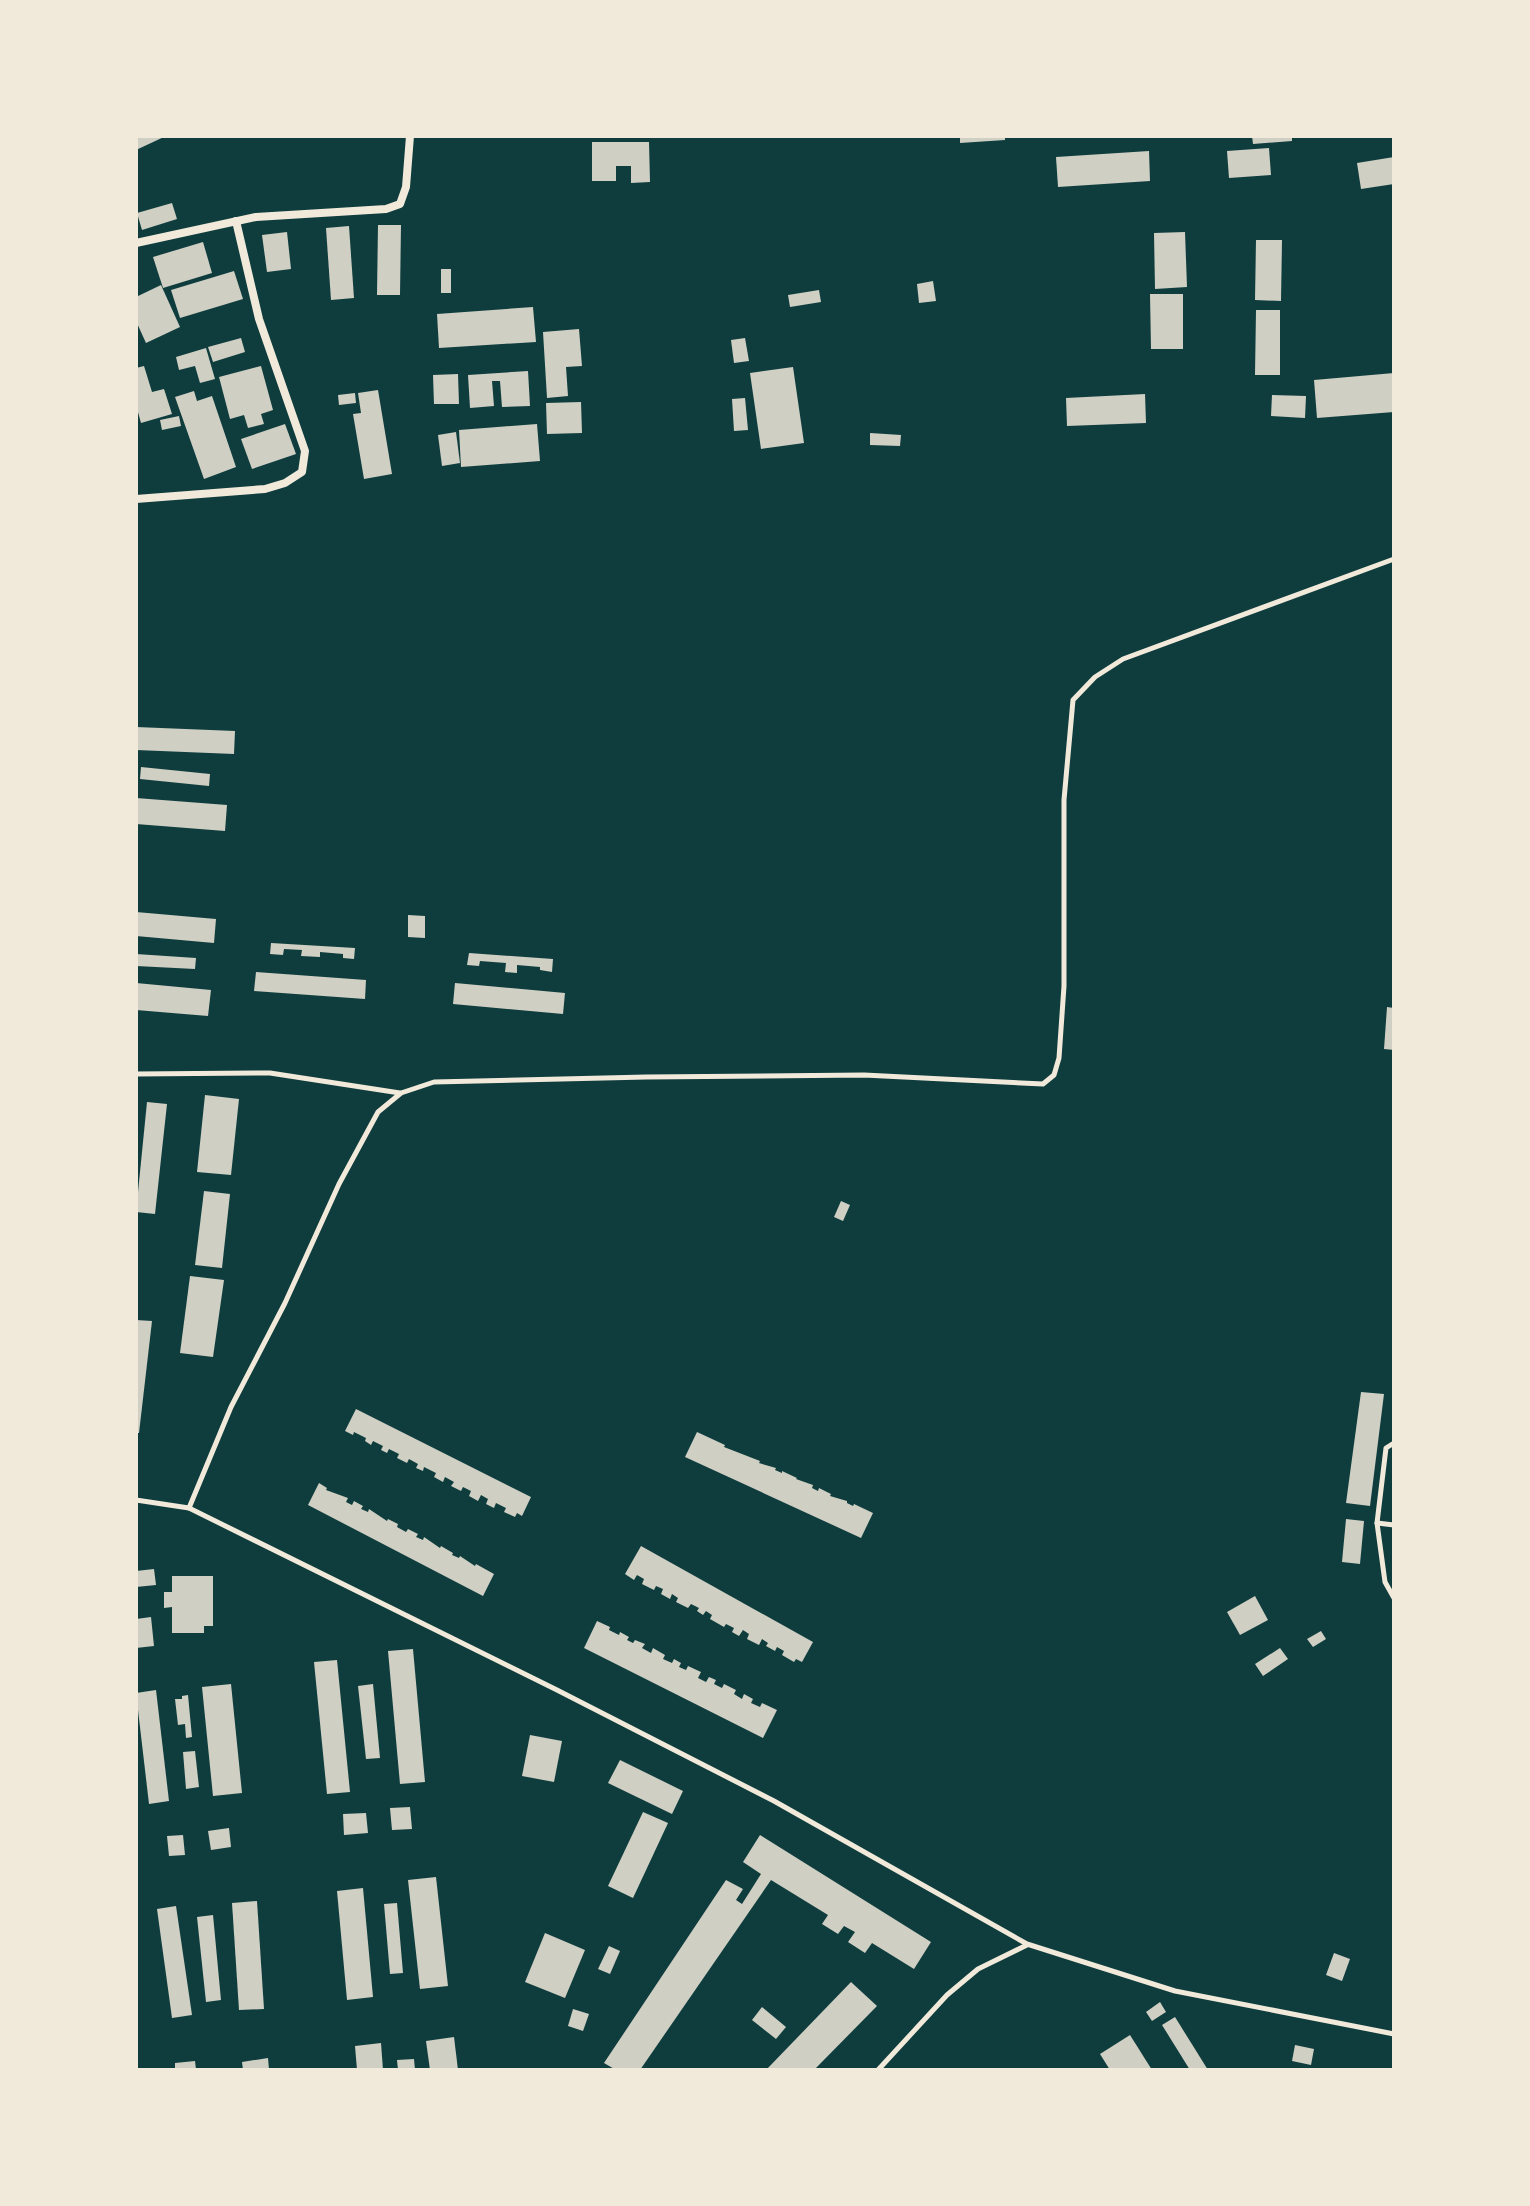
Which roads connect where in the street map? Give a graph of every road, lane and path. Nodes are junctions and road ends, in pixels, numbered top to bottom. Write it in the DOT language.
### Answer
graph roads {
  1 [pos="410,136"];
  2 [pos="236,221"];
  3 [pos="136,243"];
  4 [pos="136,499"];
  5 [pos="1394,559"];
  6 [pos="136,1074"];
  7 [pos="401,1093"];
  8 [pos="1394,1443"];
  9 [pos="136,1500"];
  10 [pos="189,1508"];
  11 [pos="1377,1523"];
  12 [pos="1394,1525"];
  13 [pos="1394,1598"];
  14 [pos="1027,1944"];
  15 [pos="1394,2034"];
  16 [pos="878,2070"];
  1 -- 2 [label="street"];
  2 -- 3 [label="street"];
  2 -- 4 [label="street"];
  5 -- 7 [label="lane"];
  6 -- 7 [label="lane"];
  7 -- 10 [label="lane"];
  8 -- 11 [label="lane"];
  9 -- 10 [label="lane"];
  10 -- 14 [label="lane"];
  11 -- 12 [label="lane"];
  11 -- 13 [label="lane"];
  14 -- 15 [label="lane"];
  14 -- 16 [label="lane"];
}
